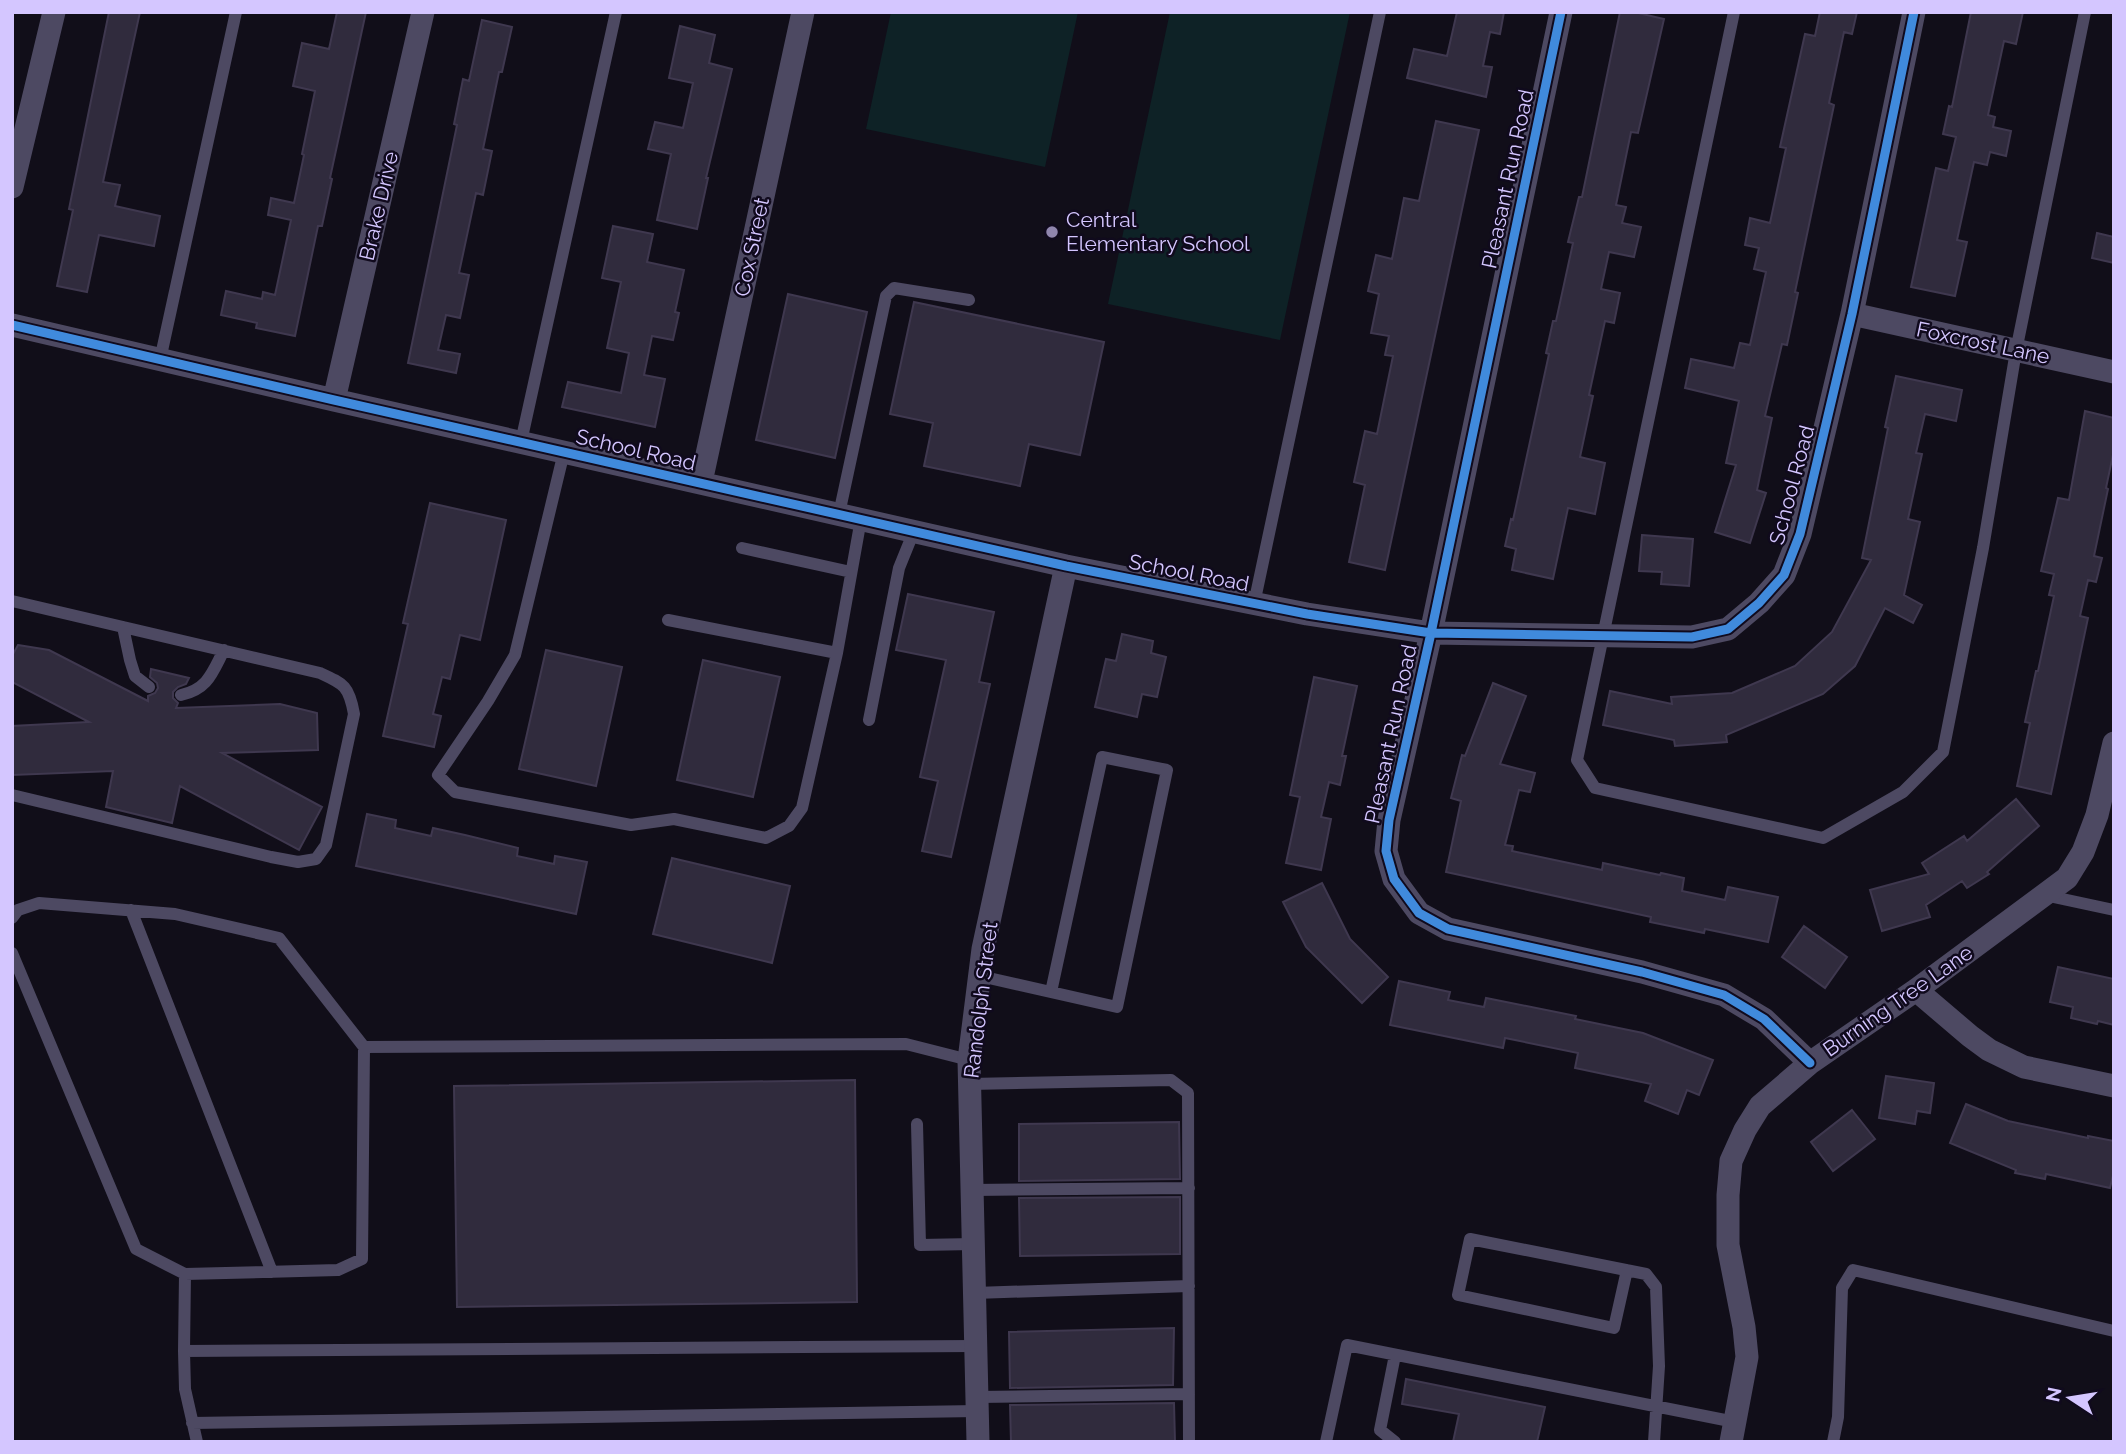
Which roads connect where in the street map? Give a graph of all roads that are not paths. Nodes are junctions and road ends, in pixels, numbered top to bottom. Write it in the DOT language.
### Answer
graph roads {
  1 [pos="54,12"];
  2 [pos="236,12"];
  3 [pos="424,12"];
  4 [pos="616,12"];
  5 [pos="803,12"];
  6 [pos="1380,12"];
  7 [pos="1561,12"];
  8 [pos="1734,12"];
  9 [pos="1914,12"];
  10 [pos="2085,12"];
  11 [pos="12,187"];
  12 [pos="969,300"];
  13 [pos="1852,314"];
  14 [pos="12,325"];
  15 [pos="2016,351"];
  16 [pos="160,360"];
  17 [pos="2114,372"];
  18 [pos="334,400"];
  19 [pos="521,442"];
  20 [pos="564,452"];
  21 [pos="701,482"];
  22 [pos="850,516"];
  23 [pos="914,531"];
  24 [pos="742,548"];
  25 [pos="1066,566"];
  26 [pos="851,572"];
  27 [pos="12,601"];
  28 [pos="1254,604"];
  29 [pos="668,620"];
  30 [pos="123,627"];
  31 [pos="1431,633"];
  32 [pos="1603,636"];
  33 [pos="224,650"];
  34 [pos="836,653"];
  35 [pos="149,688"];
  36 [pos="181,695"];
  37 [pos="869,720"];
  38 [pos="2114,743"];
  39 [pos="12,795"];
  40 [pos="2044,895"];
  41 [pos="131,910"];
  42 [pos="2114,910"];
  43 [pos="12,918"];
  44 [pos="12,953"];
  45 [pos="980,976"];
  46 [pos="1916,990"];
  47 [pos="1051,992"];
  48 [pos="364,1047"];
  49 [pos="969,1059"];
  50 [pos="1810,1063"];
  51 [pos="970,1084"];
  52 [pos="2114,1086"];
  53 [pos="917,1124"];
  54 [pos="1189,1188"];
  55 [pos="972,1190"];
  56 [pos="974,1244"];
  57 [pos="1627,1270"];
  58 [pos="272,1272"];
  59 [pos="186,1274"];
  60 [pos="1189,1286"];
  61 [pos="975,1293"];
  62 [pos="2114,1331"];
  63 [pos="976,1346"];
  64 [pos="184,1351"];
  65 [pos="1395,1355"];
  66 [pos="1189,1394"];
  67 [pos="977,1404"];
  68 [pos="1656,1406"];
  69 [pos="192,1423"];
  70 [pos="1733,1432"];
  71 [pos="197,1442"];
  72 [pos="978,1442"];
  73 [pos="1189,1442"];
  74 [pos="1326,1442"];
  75 [pos="1395,1442"];
  76 [pos="1654,1442"];
  77 [pos="1833,1442"];
  1 -- 11 [label="street"];
  2 -- 16 [label="lane"];
  3 -- 18 [label="street, Brake Drive"];
  4 -- 19 [label="lane"];
  5 -- 21 [label="street, Cox Street"];
  6 -- 28 [label="lane"];
  7 -- 31 [label="street, Pleasant Run Road"];
  8 -- 32 [label="lane"];
  9 -- 13 [label="street, School Road"];
  10 -- 15 [label="lane"];
  12 -- 22 [label="lane"];
  13 -- 15 [label="street, Foxcrost Lane"];
  13 -- 32 [label="street, School Road"];
  14 -- 16 [label="street, School Road"];
  15 -- 17 [label="street, Foxcrost Lane"];
  15 -- 32 [label="lane"];
  16 -- 18 [label="street, School Road"];
  18 -- 19 [label="street, School Road"];
  19 -- 20 [label="street, School Road"];
  20 -- 21 [label="street, School Road"];
  20 -- 34 [label="lane"];
  21 -- 22 [label="street, School Road"];
  22 -- 23 [label="street, School Road"];
  22 -- 26 [label="lane"];
  23 -- 25 [label="street, School Road"];
  23 -- 37 [label="lane"];
  24 -- 26 [label="lane"];
  25 -- 28 [label="street, School Road"];
  25 -- 45 [label="street, Randolph Street"];
  26 -- 34 [label="lane"];
  27 -- 30 [label="lane"];
  28 -- 31 [label="street, School Road"];
  29 -- 34 [label="lane"];
  30 -- 33 [label="lane"];
  30 -- 35 [label="lane"];
  31 -- 32 [label="street, School Road"];
  31 -- 50 [label="street, Pleasant Run Road"];
  33 -- 36 [label="lane"];
  33 -- 39 [label="lane"];
  38 -- 40 [label="street, Burning Tree Lane"];
  40 -- 42 [label="lane"];
  40 -- 46 [label="street, Burning Tree Lane"];
  41 -- 43 [label="lane"];
  41 -- 48 [label="lane"];
  41 -- 58 [label="lane"];
  44 -- 59 [label="lane"];
  45 -- 47 [label="lane"];
  45 -- 49 [label="street, Randolph Street"];
  46 -- 50 [label="street, Burning Tree Lane"];
  46 -- 52 [label="street"];
  47 -- 47 [label="lane"];
  48 -- 49 [label="lane"];
  48 -- 58 [label="lane"];
  49 -- 51 [label="street, Randolph Street"];
  50 -- 70 [label="street, Burning Tree Lane"];
  51 -- 54 [label="lane"];
  51 -- 55 [label="street, Randolph Street"];
  53 -- 56 [label="lane"];
  54 -- 55 [label="lane"];
  54 -- 60 [label="lane"];
  55 -- 56 [label="street, Randolph Street"];
  56 -- 61 [label="street, Randolph Street"];
  57 -- 57 [label="lane"];
  57 -- 68 [label="lane"];
  58 -- 59 [label="lane"];
  59 -- 64 [label="lane"];
  60 -- 61 [label="lane"];
  60 -- 66 [label="lane"];
  61 -- 63 [label="street, Randolph Street"];
  62 -- 77 [label="lane"];
  63 -- 64 [label="lane"];
  63 -- 67 [label="street, Randolph Street"];
  64 -- 69 [label="lane"];
  65 -- 68 [label="lane"];
  65 -- 74 [label="lane"];
  65 -- 75 [label="lane"];
  66 -- 67 [label="lane"];
  66 -- 73 [label="lane"];
  67 -- 69 [label="lane"];
  67 -- 72 [label="street, Randolph Street"];
  68 -- 70 [label="lane"];
  68 -- 76 [label="lane"];
  69 -- 71 [label="lane"];
}
